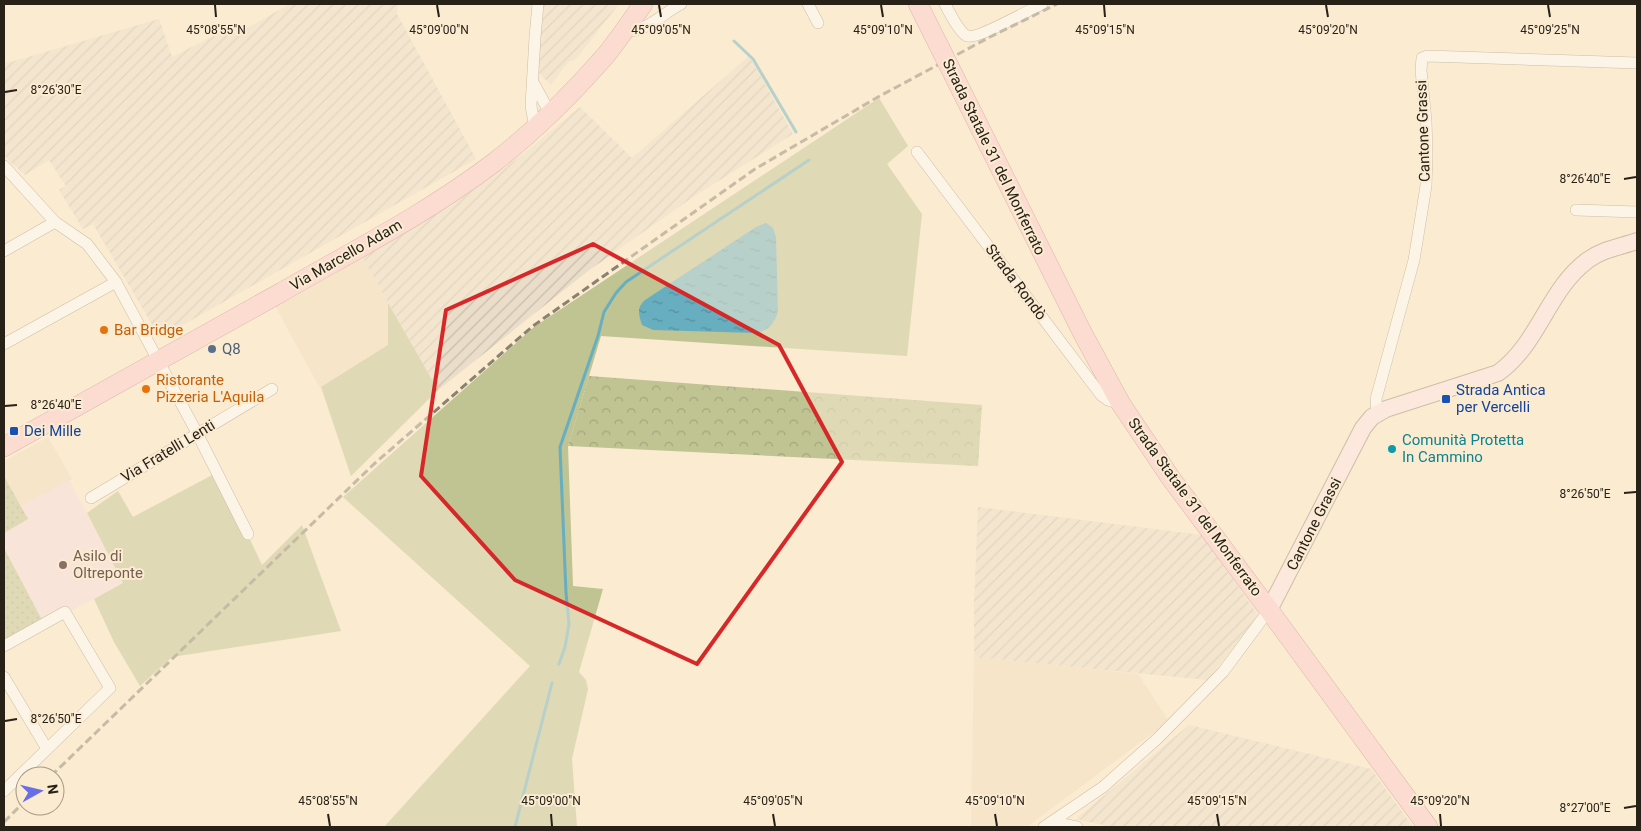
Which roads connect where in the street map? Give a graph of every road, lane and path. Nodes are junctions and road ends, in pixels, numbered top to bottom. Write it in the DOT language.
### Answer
graph roads {
  1 [pos="538,4"];
  2 [pos="643,4"];
  3 [pos="681,4"];
  4 [pos="808,4"];
  5 [pos="918,4"];
  6 [pos="945,4"];
  7 [pos="1042,4"];
  8 [pos="818,23"];
  9 [pos="625,29"];
  10 [pos="1637,63"];
  11 [pos="533,82"];
  12 [pos="550,113"];
  13 [pos="535,128"];
  14 [pos="917,152"];
  15 [pos="4,166"];
  16 [pos="1576,210"];
  17 [pos="1637,212"];
  18 [pos="55,222"];
  19 [pos="1637,241"];
  20 [pos="4,251"];
  21 [pos="116,282"];
  22 [pos="4,344"];
  23 [pos="158,362"];
  24 [pos="272,389"];
  25 [pos="1121,404"];
  26 [pos="1377,414"];
  27 [pos="198,433"];
  28 [pos="4,447"];
  29 [pos="91,498"];
  30 [pos="248,534"];
  31 [pos="1269,610"];
  32 [pos="4,646"];
  33 [pos="4,677"];
  34 [pos="47,749"];
  35 [pos="4,791"];
  36 [pos="1048,824"];
  37 [pos="1077,827"];
  38 [pos="1428,827"];
  1 -- 11 [label="street"];
  2 -- 9 [label="main road, Via Marcello Adam"];
  3 -- 9 [label="street"];
  4 -- 8 [label="street"];
  5 -- 25 [label="main road, Strada Statale 31 del Monferrato, bridge"];
  6 -- 7 [label="street"];
  9 -- 12 [label="main road, Via Marcello Adam"];
  10 -- 26 [label="street, Cantone Grassi"];
  11 -- 12 [label="street"];
  11 -- 13 [label="street"];
  12 -- 13 [label="main road, Via Marcello Adam"];
  13 -- 23 [label="main road, Via Marcello Adam"];
  14 -- 25 [label="street, Strada Rondò"];
  15 -- 18 [label="street"];
  16 -- 17 [label="street"];
  18 -- 20 [label="street"];
  18 -- 21 [label="street"];
  19 -- 26 [label="street, Cantone Grassi"];
  21 -- 22 [label="street"];
  21 -- 23 [label="street"];
  23 -- 27 [label="street"];
  23 -- 28 [label="main road, Via Marcello Adam"];
  24 -- 27 [label="street, Via Fratelli Lenti"];
  25 -- 31 [label="main road, Strada Statale 31 del Monferrato"];
  26 -- 31 [label="street, Cantone Grassi"];
  27 -- 29 [label="street, Via Fratelli Lenti"];
  27 -- 30 [label="street"];
  31 -- 36 [label="street"];
  31 -- 38 [label="main road, Strada Statale 31 del Monferrato"];
  32 -- 34 [label="street"];
  33 -- 34 [label="street"];
  34 -- 35 [label="street"];
  36 -- 37 [label="street"];
}
